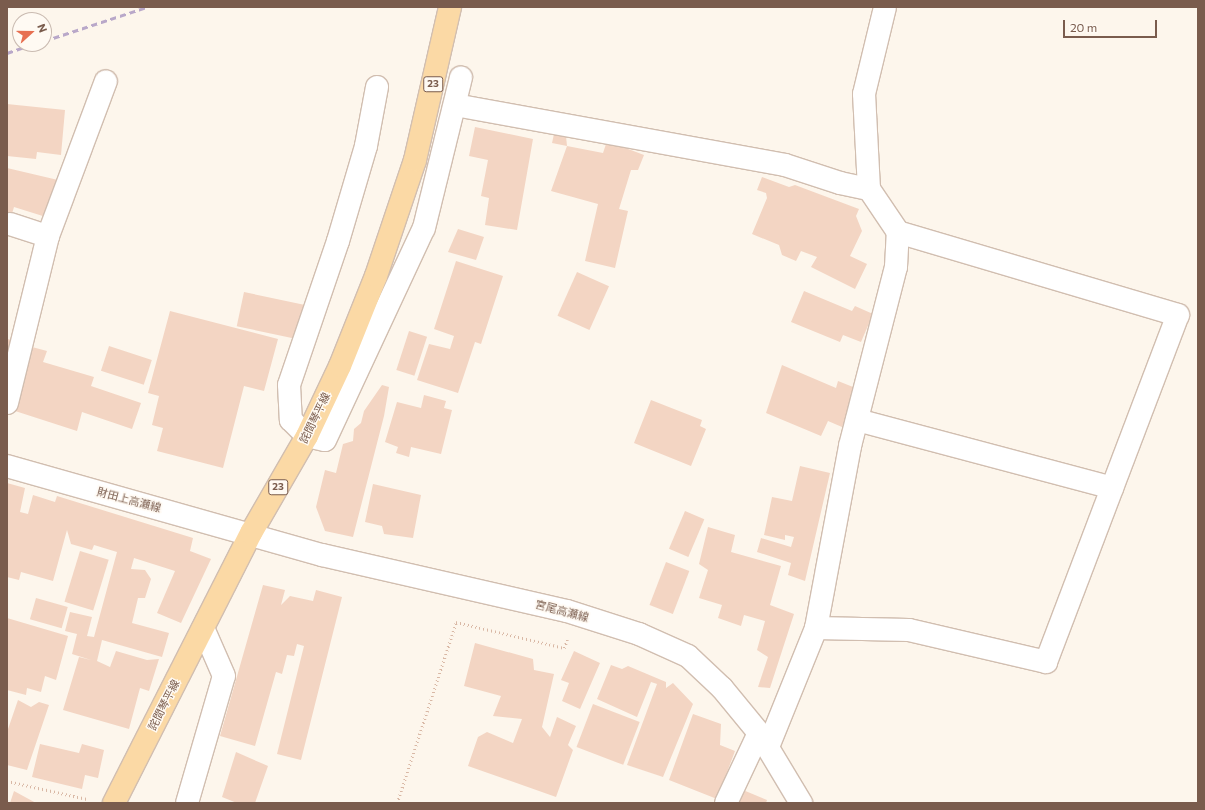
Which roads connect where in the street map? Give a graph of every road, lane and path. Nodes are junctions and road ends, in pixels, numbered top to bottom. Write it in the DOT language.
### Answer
graph roads {
  1 [pos="450,7"];
  2 [pos="885,7"];
  3 [pos="460,77"];
  4 [pos="106,81"];
  5 [pos="377,87"];
  6 [pos="456,105"];
  7 [pos="869,189"];
  8 [pos="10,224"];
  9 [pos="898,232"];
  10 [pos="48,236"];
  11 [pos="7,403"];
  12 [pos="857,420"];
  13 [pos="307,436"];
  14 [pos="7,466"];
  15 [pos="1112,488"];
  16 [pos="251,533"];
  17 [pos="578,614"];
  18 [pos="203,628"];
  19 [pos="816,628"];
  20 [pos="764,740"];
  21 [pos="7,781"];
  22 [pos="92,800"];
  23 [pos="114,803"];
  24 [pos="187,803"];
  25 [pos="397,803"];
  26 [pos="726,803"];
  27 [pos="801,803"];
  1 -- 13 [label="main road, 詫間琴平線 / 23"];
  2 -- 7 [label="street"];
  3 -- 6 [label="street"];
  4 -- 10 [label="street"];
  5 -- 13 [label="street"];
  6 -- 7 [label="street"];
  6 -- 13 [label="street"];
  7 -- 9 [label="street"];
  8 -- 10 [label="street"];
  9 -- 12 [label="street"];
  9 -- 15 [label="street"];
  10 -- 11 [label="street"];
  12 -- 15 [label="street"];
  12 -- 19 [label="street"];
  13 -- 16 [label="main road, 詫間琴平線 / 23"];
  14 -- 16 [label="street, 財田上高瀬線"];
  15 -- 19 [label="street"];
  16 -- 17 [label="street, 宮尾高瀬線"];
  16 -- 18 [label="main road, 詫間琴平線 / 23"];
  17 -- 20 [label="street, 宮尾高瀬線"];
  17 -- 25 [label="path"];
  18 -- 23 [label="main road, 詫間琴平線 / 23"];
  18 -- 24 [label="street"];
  19 -- 20 [label="street"];
  20 -- 26 [label="street"];
  20 -- 27 [label="street, 宮尾高瀬線"];
  21 -- 22 [label="path"];
}
